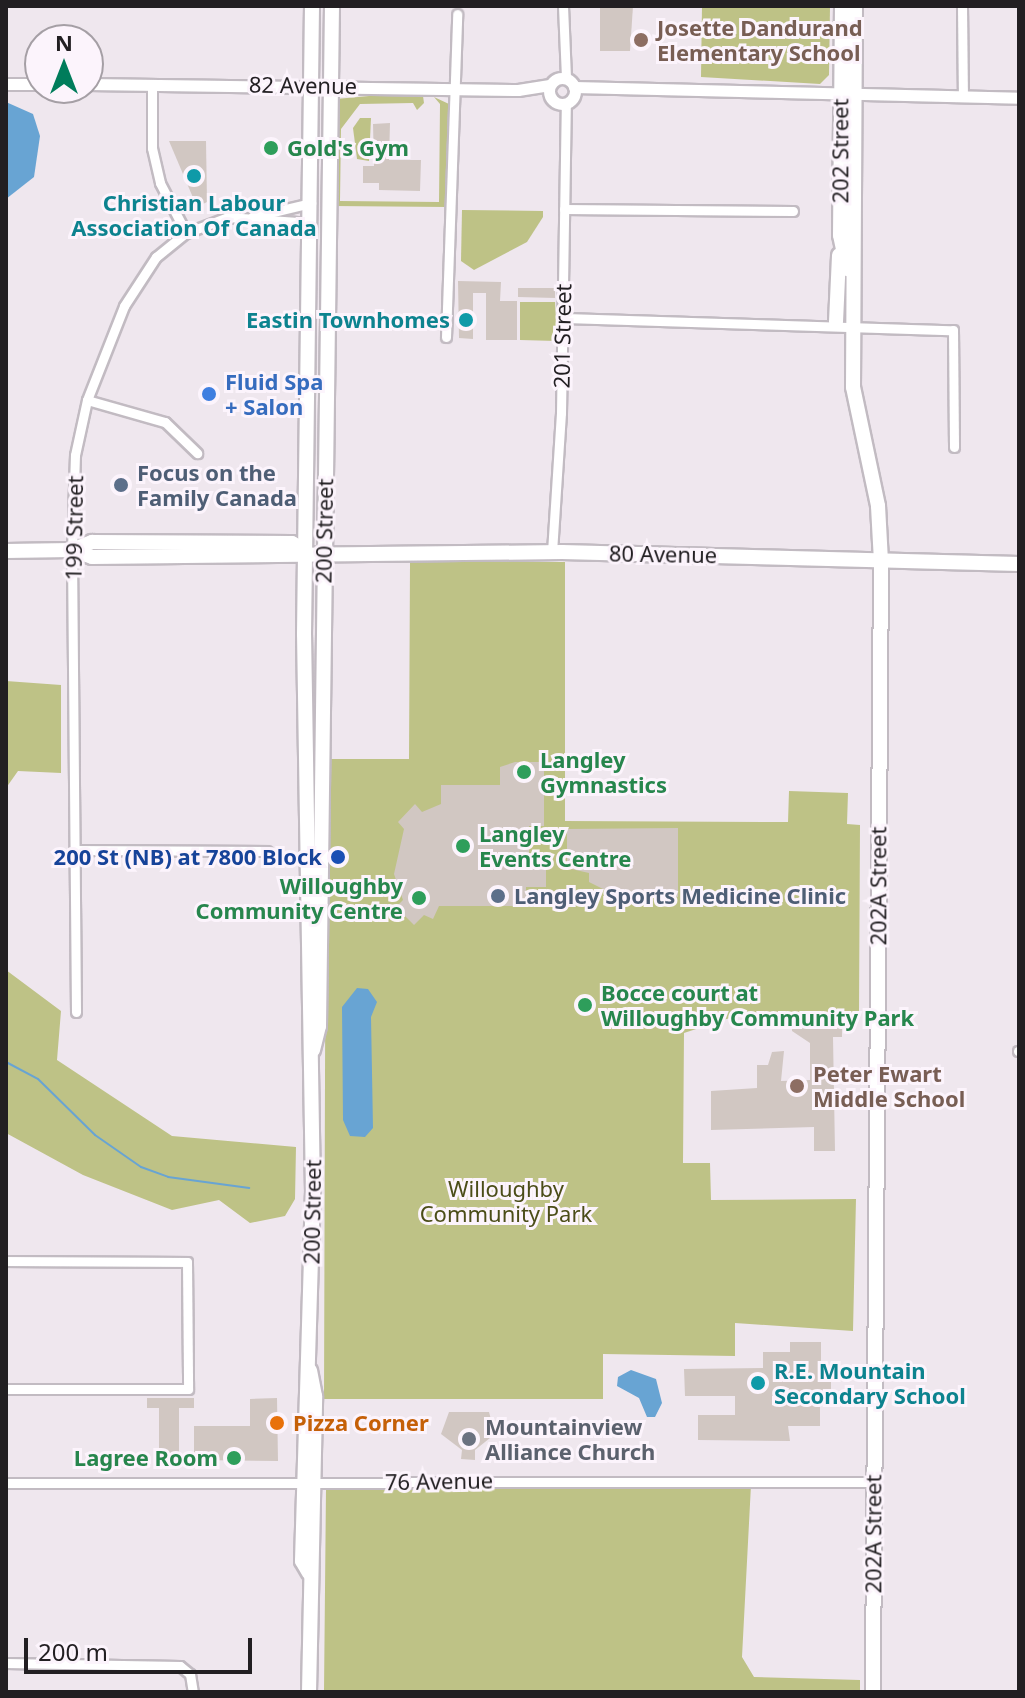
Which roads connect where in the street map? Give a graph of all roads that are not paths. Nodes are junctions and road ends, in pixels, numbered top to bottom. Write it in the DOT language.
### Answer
graph roads {
  1 [pos="312,6"];
  2 [pos="332,6"];
  3 [pos="563,6"];
  4 [pos="842,6"];
  5 [pos="855,6"];
  6 [pos="962,6"];
  7 [pos="457,14"];
  8 [pos="104,84"];
  9 [pos="152,84"];
  10 [pos="311,85"];
  11 [pos="331,85"];
  12 [pos="454,89"];
  13 [pos="562,91"];
  14 [pos="847,95"];
  15 [pos="963,97"];
  16 [pos="1019,98"];
  17 [pos="311,203"];
  18 [pos="564,209"];
  19 [pos="793,211"];
  20 [pos="252,217"];
  21 [pos="311,223"];
  22 [pos="186,233"];
  23 [pos="840,235"];
  24 [pos="852,296"];
  25 [pos="562,318"];
  26 [pos="836,322"];
  27 [pos="853,322"];
  28 [pos="446,337"];
  29 [pos="87,400"];
  30 [pos="954,447"];
  31 [pos="197,453"];
  32 [pos="72,550"];
  33 [pos="6,551"];
  34 [pos="306,551"];
  35 [pos="324,552"];
  36 [pos="552,552"];
  37 [pos="881,561"];
  38 [pos="1019,564"];
  39 [pos="75,850"];
  40 [pos="267,851"];
  41 [pos="76,1012"];
  42 [pos="312,1055"];
  43 [pos="6,1261"];
  44 [pos="6,1389"];
  45 [pos="308,1482"];
  46 [pos="872,1482"];
  47 [pos="6,1483"];
  48 [pos="6,1663"];
  49 [pos="193,1692"];
  50 [pos="309,1692"];
  51 [pos="873,1692"];
  1 -- 10 [label="main road, 200 Street"];
  2 -- 11 [label="main road, 200 Street"];
  3 -- 13 [label="street, 201 Street"];
  4 -- 14 [label="main road, 202 Street"];
  5 -- 14 [label="main road, 202 Street"];
  6 -- 15 [label="street"];
  7 -- 12 [label="street"];
  8 -- 9 [label="street, 82 Avenue"];
  9 -- 10 [label="street, 82 Avenue"];
  9 -- 22 [label="street"];
  10 -- 11 [label="street, 82 Avenue"];
  10 -- 17 [label="main road, 200 Street"];
  11 -- 12 [label="street, 82 Avenue"];
  11 -- 35 [label="main road, 200 Street"];
  12 -- 13 [label="street, 82 Avenue"];
  12 -- 28 [label="street"];
  13 -- 14 [label="street, 82 Avenue"];
  13 -- 18 [label="street, 201 Street"];
  14 -- 15 [label="street, 82 Avenue"];
  14 -- 23 [label="main road, 202 Street"];
  14 -- 24 [label="main road, 202 Street"];
  15 -- 16 [label="street, 82 Avenue"];
  17 -- 20 [label="street"];
  17 -- 21 [label="main road, 200 Street"];
  18 -- 19 [label="street"];
  18 -- 25 [label="street, 201 Street"];
  20 -- 21 [label="street"];
  20 -- 22 [label="street, 199 Street"];
  21 -- 34 [label="main road, 200 Street"];
  22 -- 29 [label="street, 199 Street"];
  23 -- 24 [label="main road, 202 Street"];
  23 -- 26 [label="main road"];
  24 -- 27 [label="main road, 202 Street"];
  25 -- 26 [label="street"];
  25 -- 36 [label="street, 201 Street"];
  26 -- 27 [label="street"];
  27 -- 30 [label="street"];
  27 -- 37 [label="main road, 202A Street"];
  29 -- 31 [label="street"];
  29 -- 32 [label="street, 199 Street"];
  32 -- 33 [label="main road, 80 Avenue"];
  32 -- 34 [label="main road, 80 Avenue"];
  32 -- 39 [label="street, 199 Street"];
  34 -- 35 [label="main road, 80 Avenue"];
  34 -- 42 [label="main road, 200 Street"];
  35 -- 36 [label="main road, 80 Avenue"];
  35 -- 42 [label="main road, 200 Street"];
  36 -- 37 [label="main road, 80 Avenue"];
  37 -- 38 [label="main road, 80 Avenue"];
  37 -- 46 [label="main road, 202A Street"];
  39 -- 40 [label="street"];
  39 -- 41 [label="street, 199 Street"];
  42 -- 45 [label="main road, 200 Street"];
  43 -- 44 [label="street"];
  45 -- 46 [label="street, 76 Avenue"];
  45 -- 47 [label="street, 76 Avenue"];
  45 -- 50 [label="main road, 200 Street"];
  46 -- 51 [label="main road, 202A Street"];
  48 -- 49 [label="street"];
}
